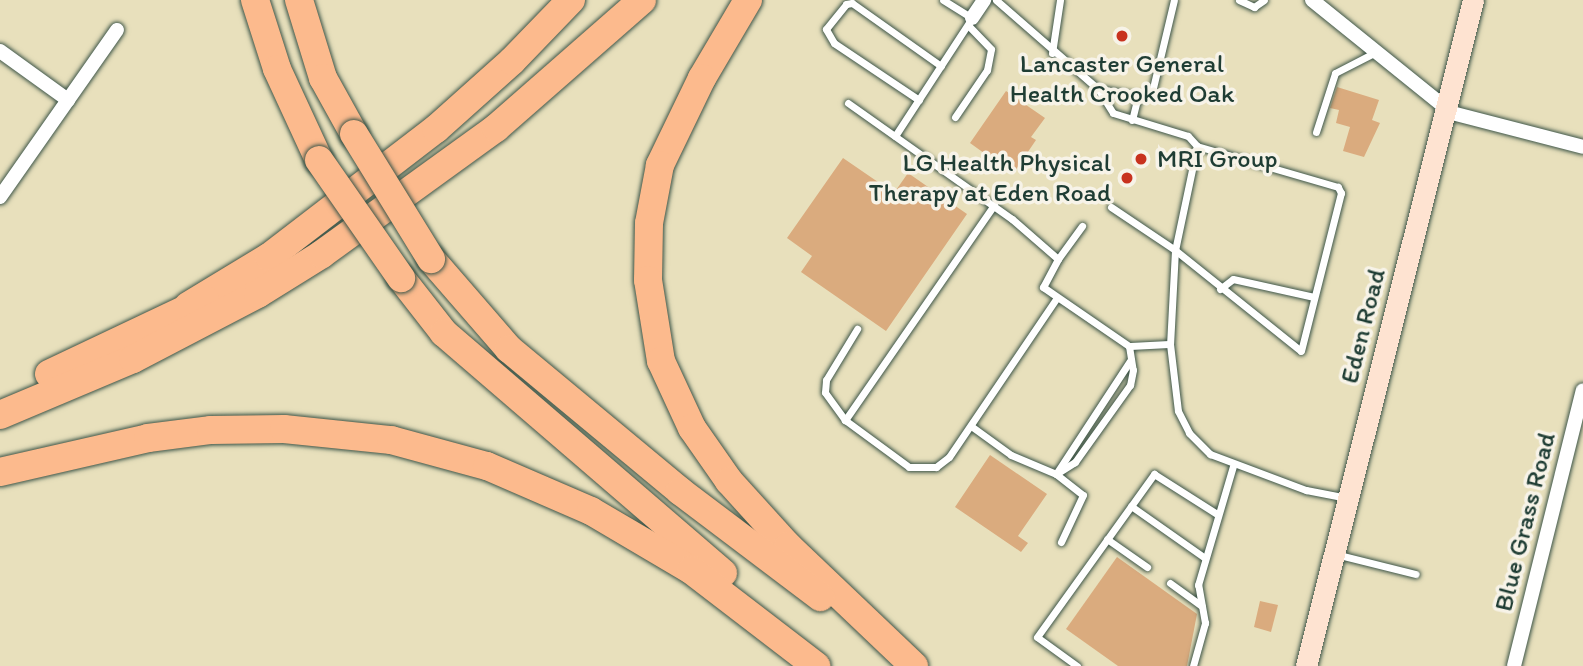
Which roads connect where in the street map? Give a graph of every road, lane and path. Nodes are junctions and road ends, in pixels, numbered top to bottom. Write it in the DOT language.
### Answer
graph roads {
  1 [pos="255,0"];
  2 [pos="299,0"];
  3 [pos="571,0"];
  4 [pos="615,0"];
  5 [pos="642,0"];
  6 [pos="748,0"];
  7 [pos="943,0"];
  8 [pos="984,0"];
  9 [pos="996,0"];
  10 [pos="1060,0"];
  11 [pos="1174,0"];
  12 [pos="1240,0"];
  13 [pos="1264,0"];
  14 [pos="1473,0"];
  15 [pos="1315,1"];
  16 [pos="970,21"];
  17 [pos="117,30"];
  18 [pos="0,51"];
  19 [pos="1052,53"];
  20 [pos="1374,53"];
  21 [pos="941,66"];
  22 [pos="1098,89"];
  23 [pos="1138,96"];
  24 [pos="68,100"];
  25 [pos="919,100"];
  26 [pos="848,103"];
  27 [pos="1447,110"];
  28 [pos="955,117"];
  29 [pos="1132,120"];
  30 [pos="1316,132"];
  31 [pos="895,136"];
  32 [pos="1197,146"];
  33 [pos="1583,147"];
  34 [pos="0,197"];
  35 [pos="994,205"];
  36 [pos="1111,207"];
  37 [pos="1082,226"];
  38 [pos="1175,250"];
  39 [pos="1058,259"];
  40 [pos="1220,289"];
  41 [pos="1314,297"];
  42 [pos="1056,299"];
  43 [pos="161,322"];
  44 [pos="857,329"];
  45 [pos="1170,344"];
  46 [pos="1129,346"];
  47 [pos="1130,360"];
  48 [pos="1583,390"];
  49 [pos="0,395"];
  50 [pos="0,415"];
  51 [pos="845,419"];
  52 [pos="971,426"];
  53 [pos="1233,466"];
  54 [pos="0,472"];
  55 [pos="1056,474"];
  56 [pos="1348,499"];
  57 [pos="1131,506"];
  58 [pos="1217,514"];
  59 [pos="1107,539"];
  60 [pos="1061,542"];
  61 [pos="1334,554"];
  62 [pos="1205,558"];
  63 [pos="1147,567"];
  64 [pos="1416,574"];
  65 [pos="1170,583"];
  66 [pos="1202,606"];
  67 [pos="905,659"];
  68 [pos="816,666"];
  69 [pos="832,666"];
  70 [pos="1077,666"];
  71 [pos="1193,666"];
  72 [pos="1306,666"];
  73 [pos="1514,666"];
  1 -- 69 [label="highway, bridge"];
  2 -- 67 [label="highway, bridge"];
  3 -- 43 [label="highway"];
  4 -- 43 [label="highway"];
  5 -- 50 [label="highway"];
  6 -- 67 [label="highway"];
  7 -- 16 [label="lane"];
  8 -- 16 [label="street"];
  9 -- 19 [label="lane"];
  10 -- 19 [label="lane"];
  11 -- 23 [label="lane"];
  12 -- 13 [label="lane"];
  14 -- 27 [label="street, Eden Road"];
  15 -- 20 [label="street"];
  16 -- 21 [label="lane"];
  16 -- 28 [label="lane"];
  17 -- 24 [label="street"];
  18 -- 24 [label="street"];
  19 -- 22 [label="lane"];
  20 -- 27 [label="street"];
  20 -- 30 [label="lane"];
  21 -- 25 [label="lane"];
  21 -- 25 [label="lane"];
  22 -- 23 [label="lane"];
  22 -- 29 [label="lane"];
  23 -- 29 [label="lane"];
  24 -- 34 [label="street"];
  25 -- 31 [label="lane"];
  26 -- 31 [label="lane"];
  27 -- 33 [label="street"];
  27 -- 56 [label="street, Eden Road"];
  29 -- 32 [label="lane"];
  31 -- 35 [label="lane"];
  32 -- 38 [label="lane"];
  32 -- 41 [label="lane"];
  35 -- 39 [label="lane"];
  35 -- 51 [label="lane"];
  36 -- 38 [label="lane"];
  37 -- 39 [label="lane"];
  38 -- 40 [label="lane"];
  38 -- 45 [label="lane"];
  39 -- 42 [label="lane"];
  40 -- 41 [label="lane"];
  40 -- 41 [label="lane"];
  42 -- 46 [label="lane"];
  42 -- 52 [label="lane"];
  43 -- 49 [label="highway"];
  44 -- 51 [label="lane"];
  45 -- 46 [label="lane"];
  45 -- 53 [label="lane"];
  46 -- 47 [label="lane"];
  47 -- 55 [label="lane"];
  47 -- 55 [label="lane"];
  48 -- 73 [label="street, Blue Grass Road"];
  51 -- 52 [label="lane"];
  52 -- 55 [label="lane"];
  53 -- 56 [label="lane"];
  53 -- 58 [label="lane"];
  54 -- 68 [label="highway"];
  55 -- 60 [label="lane"];
  56 -- 61 [label="street, Eden Road"];
  57 -- 58 [label="lane"];
  57 -- 59 [label="lane"];
  57 -- 62 [label="lane"];
  58 -- 62 [label="lane"];
  59 -- 63 [label="lane"];
  59 -- 70 [label="lane"];
  61 -- 64 [label="lane"];
  61 -- 72 [label="street, Eden Road"];
  62 -- 66 [label="lane"];
  65 -- 66 [label="lane"];
  66 -- 71 [label="lane"];
}
